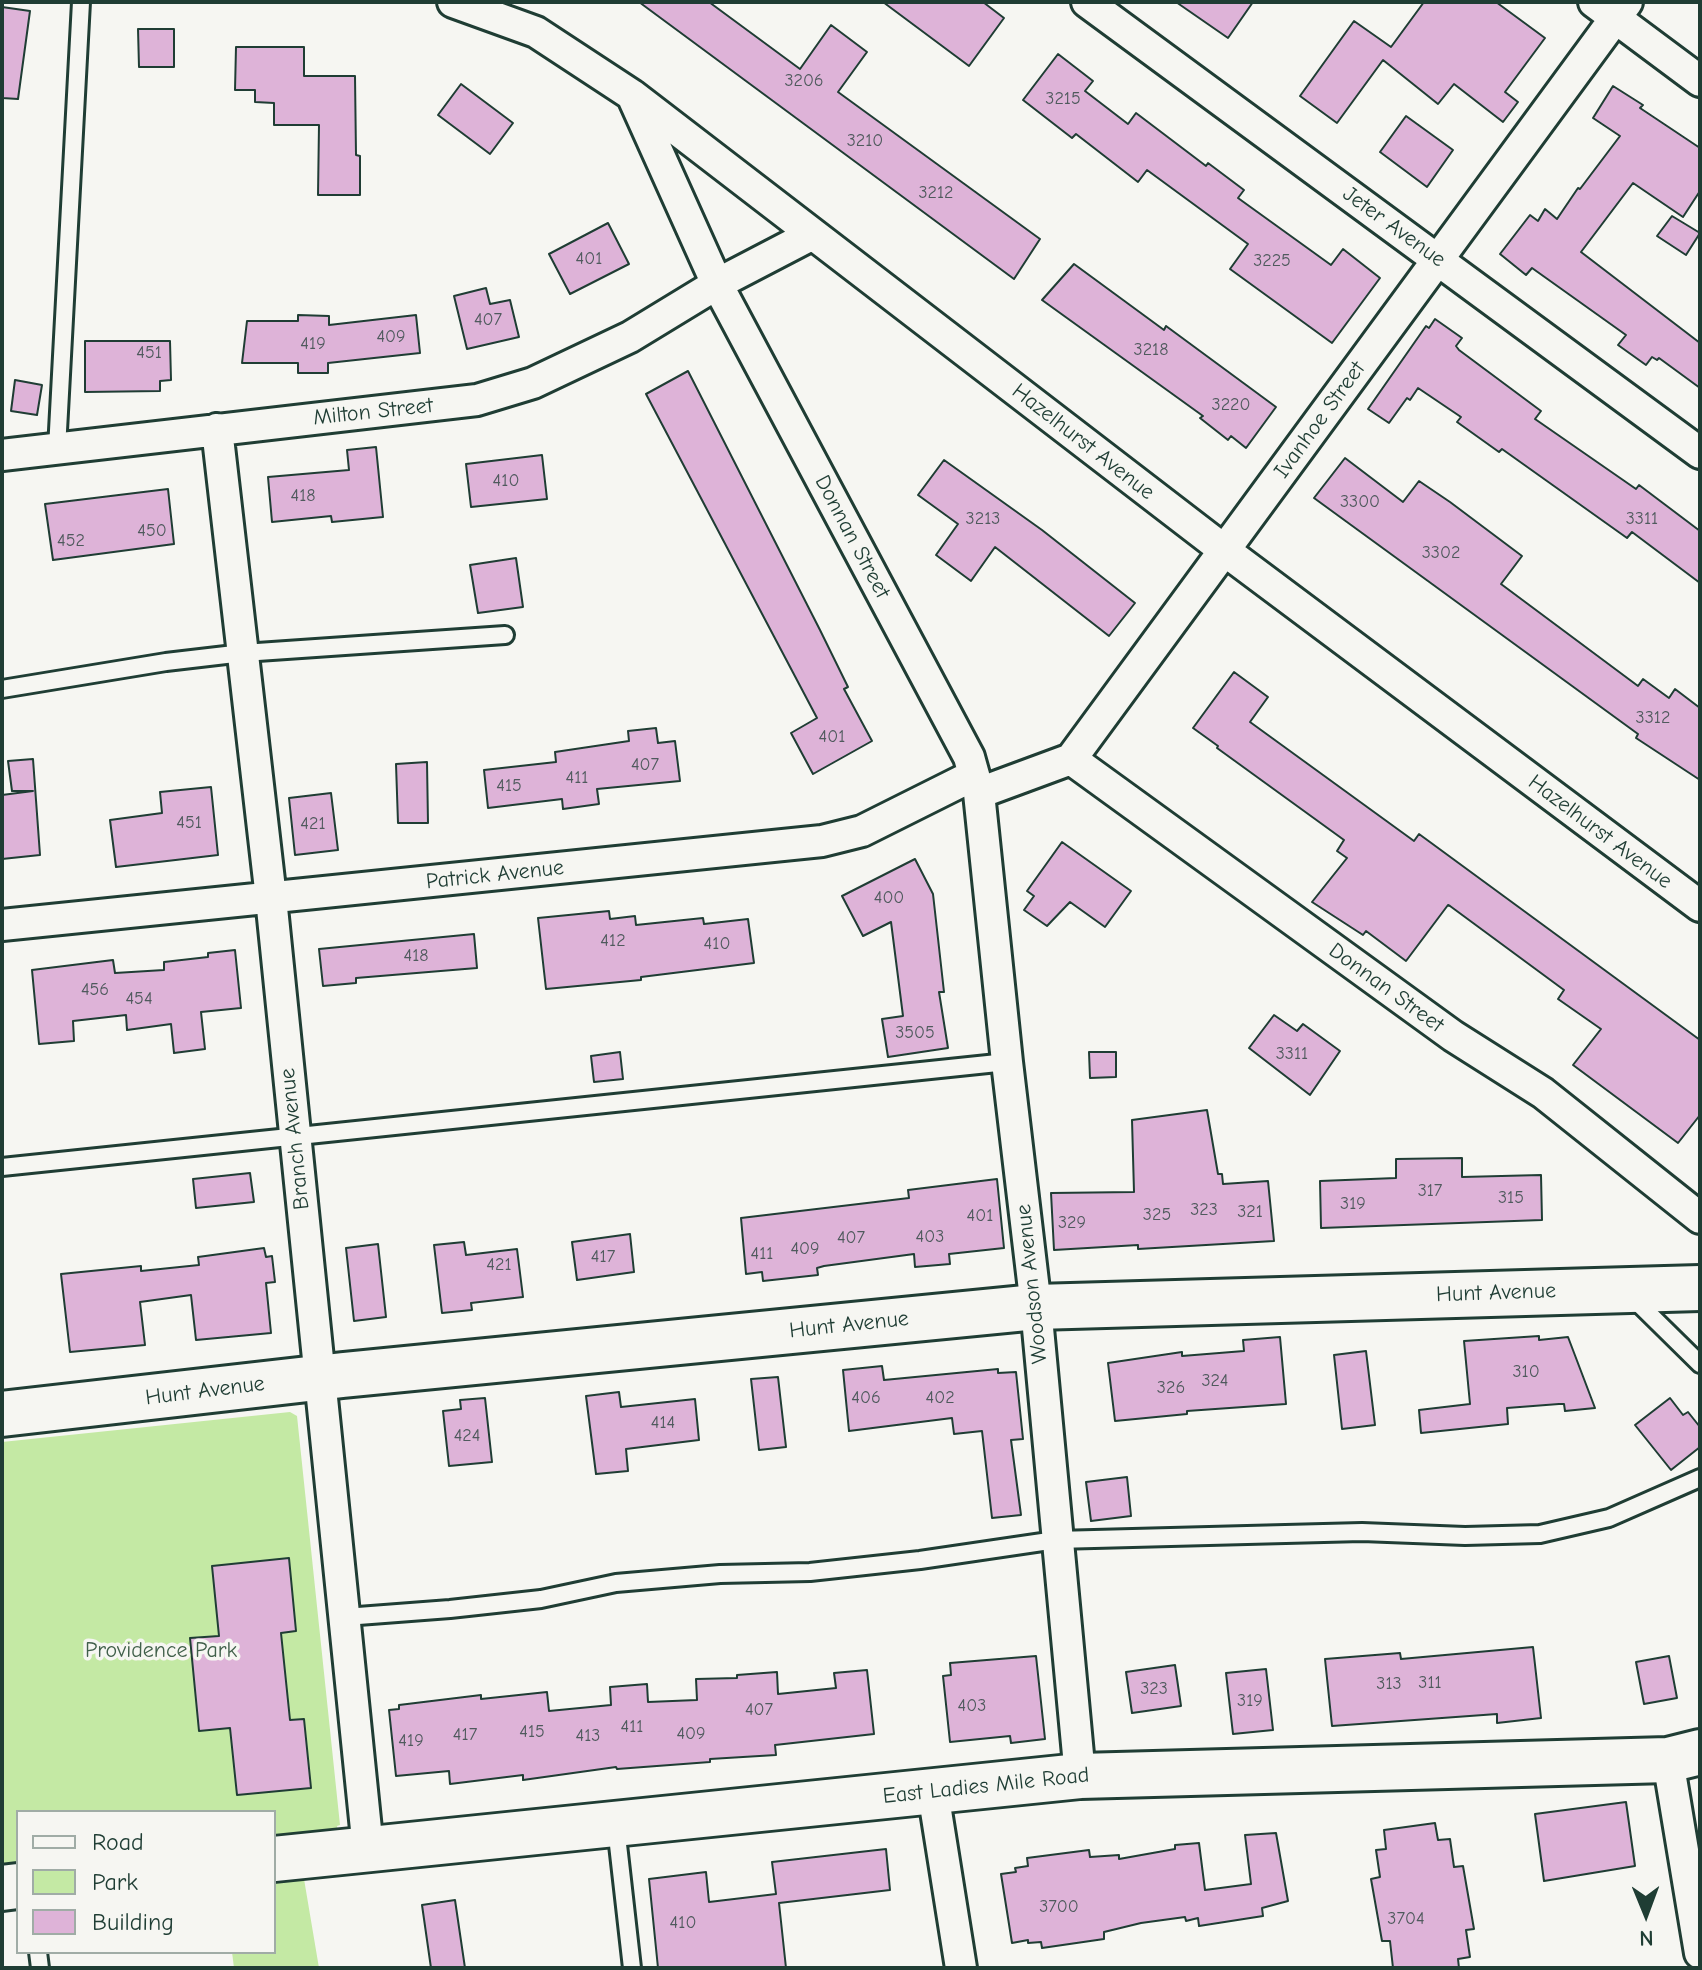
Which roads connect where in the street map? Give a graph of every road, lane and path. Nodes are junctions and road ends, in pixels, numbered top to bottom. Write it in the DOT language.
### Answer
graph roads {
  1 [pos="81,2"];
  2 [pos="453,2"];
  3 [pos="1087,2"];
  4 [pos="1612,7"];
  5 [pos="1700,81"];
  6 [pos="632,95"];
  7 [pos="813,234"];
  8 [pos="1438,259"];
  9 [pos="717,284"];
  10 [pos="217,429"];
  11 [pos="57,449"];
  12 [pos="1700,453"];
  13 [pos="2,455"];
  14 [pos="1224,550"];
  15 [pos="505,635"];
  16 [pos="243,653"];
  17 [pos="2,689"];
  18 [pos="1071,759"];
  19 [pos="976,784"];
  20 [pos="271,898"];
  21 [pos="1700,906"];
  22 [pos="2,925"];
  23 [pos="1007,1062"];
  24 [pos="294,1135"];
  25 [pos="2,1167"];
  26 [pos="1700,1218"];
  27 [pos="1700,1288"];
  28 [pos="1624,1289"];
  29 [pos="1036,1307"];
  30 [pos="1700,1364"];
  31 [pos="319,1378"];
  32 [pos="2,1414"];
  33 [pos="1700,1478"];
  34 [pos="1056,1540"];
  35 [pos="345,1617"];
  36 [pos="1684,1756"];
  37 [pos="1080,1776"];
  38 [pos="933,1792"];
  39 [pos="616,1824"];
  40 [pos="368,1849"];
  41 [pos="276,1859"];
  42 [pos="1700,1953"];
  43 [pos="632,1968"];
  44 [pos="961,1968"];
  1 -- 11 [label="lane"];
  2 -- 6 [label="street, Hazelhurst Avenue"];
  3 -- 8 [label="street, Jeter Avenue"];
  4 -- 5 [label="street"];
  4 -- 8 [label="street, Ivanhoe Street"];
  6 -- 7 [label="street, Hazelhurst Avenue"];
  6 -- 9 [label="street"];
  7 -- 9 [label="street, Milton Street"];
  7 -- 14 [label="street, Hazelhurst Avenue"];
  8 -- 12 [label="street, Jeter Avenue"];
  8 -- 14 [label="street, Ivanhoe Street"];
  9 -- 10 [label="street, Milton Street"];
  9 -- 19 [label="street, Donnan Street"];
  10 -- 11 [label="street, Milton Street"];
  10 -- 16 [label="street, Branch Avenue"];
  11 -- 13 [label="street, Milton Street"];
  14 -- 18 [label="street, Ivanhoe Street"];
  14 -- 21 [label="street, Hazelhurst Avenue"];
  15 -- 16 [label="lane"];
  16 -- 17 [label="lane"];
  16 -- 20 [label="street, Branch Avenue"];
  18 -- 19 [label="street"];
  18 -- 26 [label="street, Donnan Street"];
  19 -- 20 [label="street, Patrick Avenue"];
  19 -- 23 [label="street, Woodson Avenue"];
  20 -- 22 [label="street, Patrick Avenue"];
  20 -- 24 [label="street, Branch Avenue"];
  23 -- 24 [label="lane"];
  23 -- 29 [label="street, Woodson Avenue"];
  24 -- 25 [label="lane"];
  24 -- 31 [label="street, Branch Avenue"];
  27 -- 28 [label="street, Hunt Avenue"];
  28 -- 29 [label="street, Hunt Avenue"];
  28 -- 30 [label="lane"];
  29 -- 31 [label="street, Hunt Avenue"];
  29 -- 34 [label="street, Woodson Avenue"];
  31 -- 32 [label="street, Hunt Avenue"];
  31 -- 35 [label="street, Branch Avenue"];
  33 -- 34 [label="lane"];
  34 -- 35 [label="lane"];
  34 -- 37 [label="street, Woodson Avenue"];
  35 -- 40 [label="street, Branch Avenue"];
  36 -- 37 [label="street, East Ladies Mile Road"];
  36 -- 42 [label="street"];
  37 -- 38 [label="street, East Ladies Mile Road"];
  38 -- 39 [label="street, East Ladies Mile Road"];
  38 -- 44 [label="street"];
  39 -- 40 [label="street, East Ladies Mile Road"];
  39 -- 43 [label="lane"];
  40 -- 41 [label="street, East Ladies Mile Road"];
}
